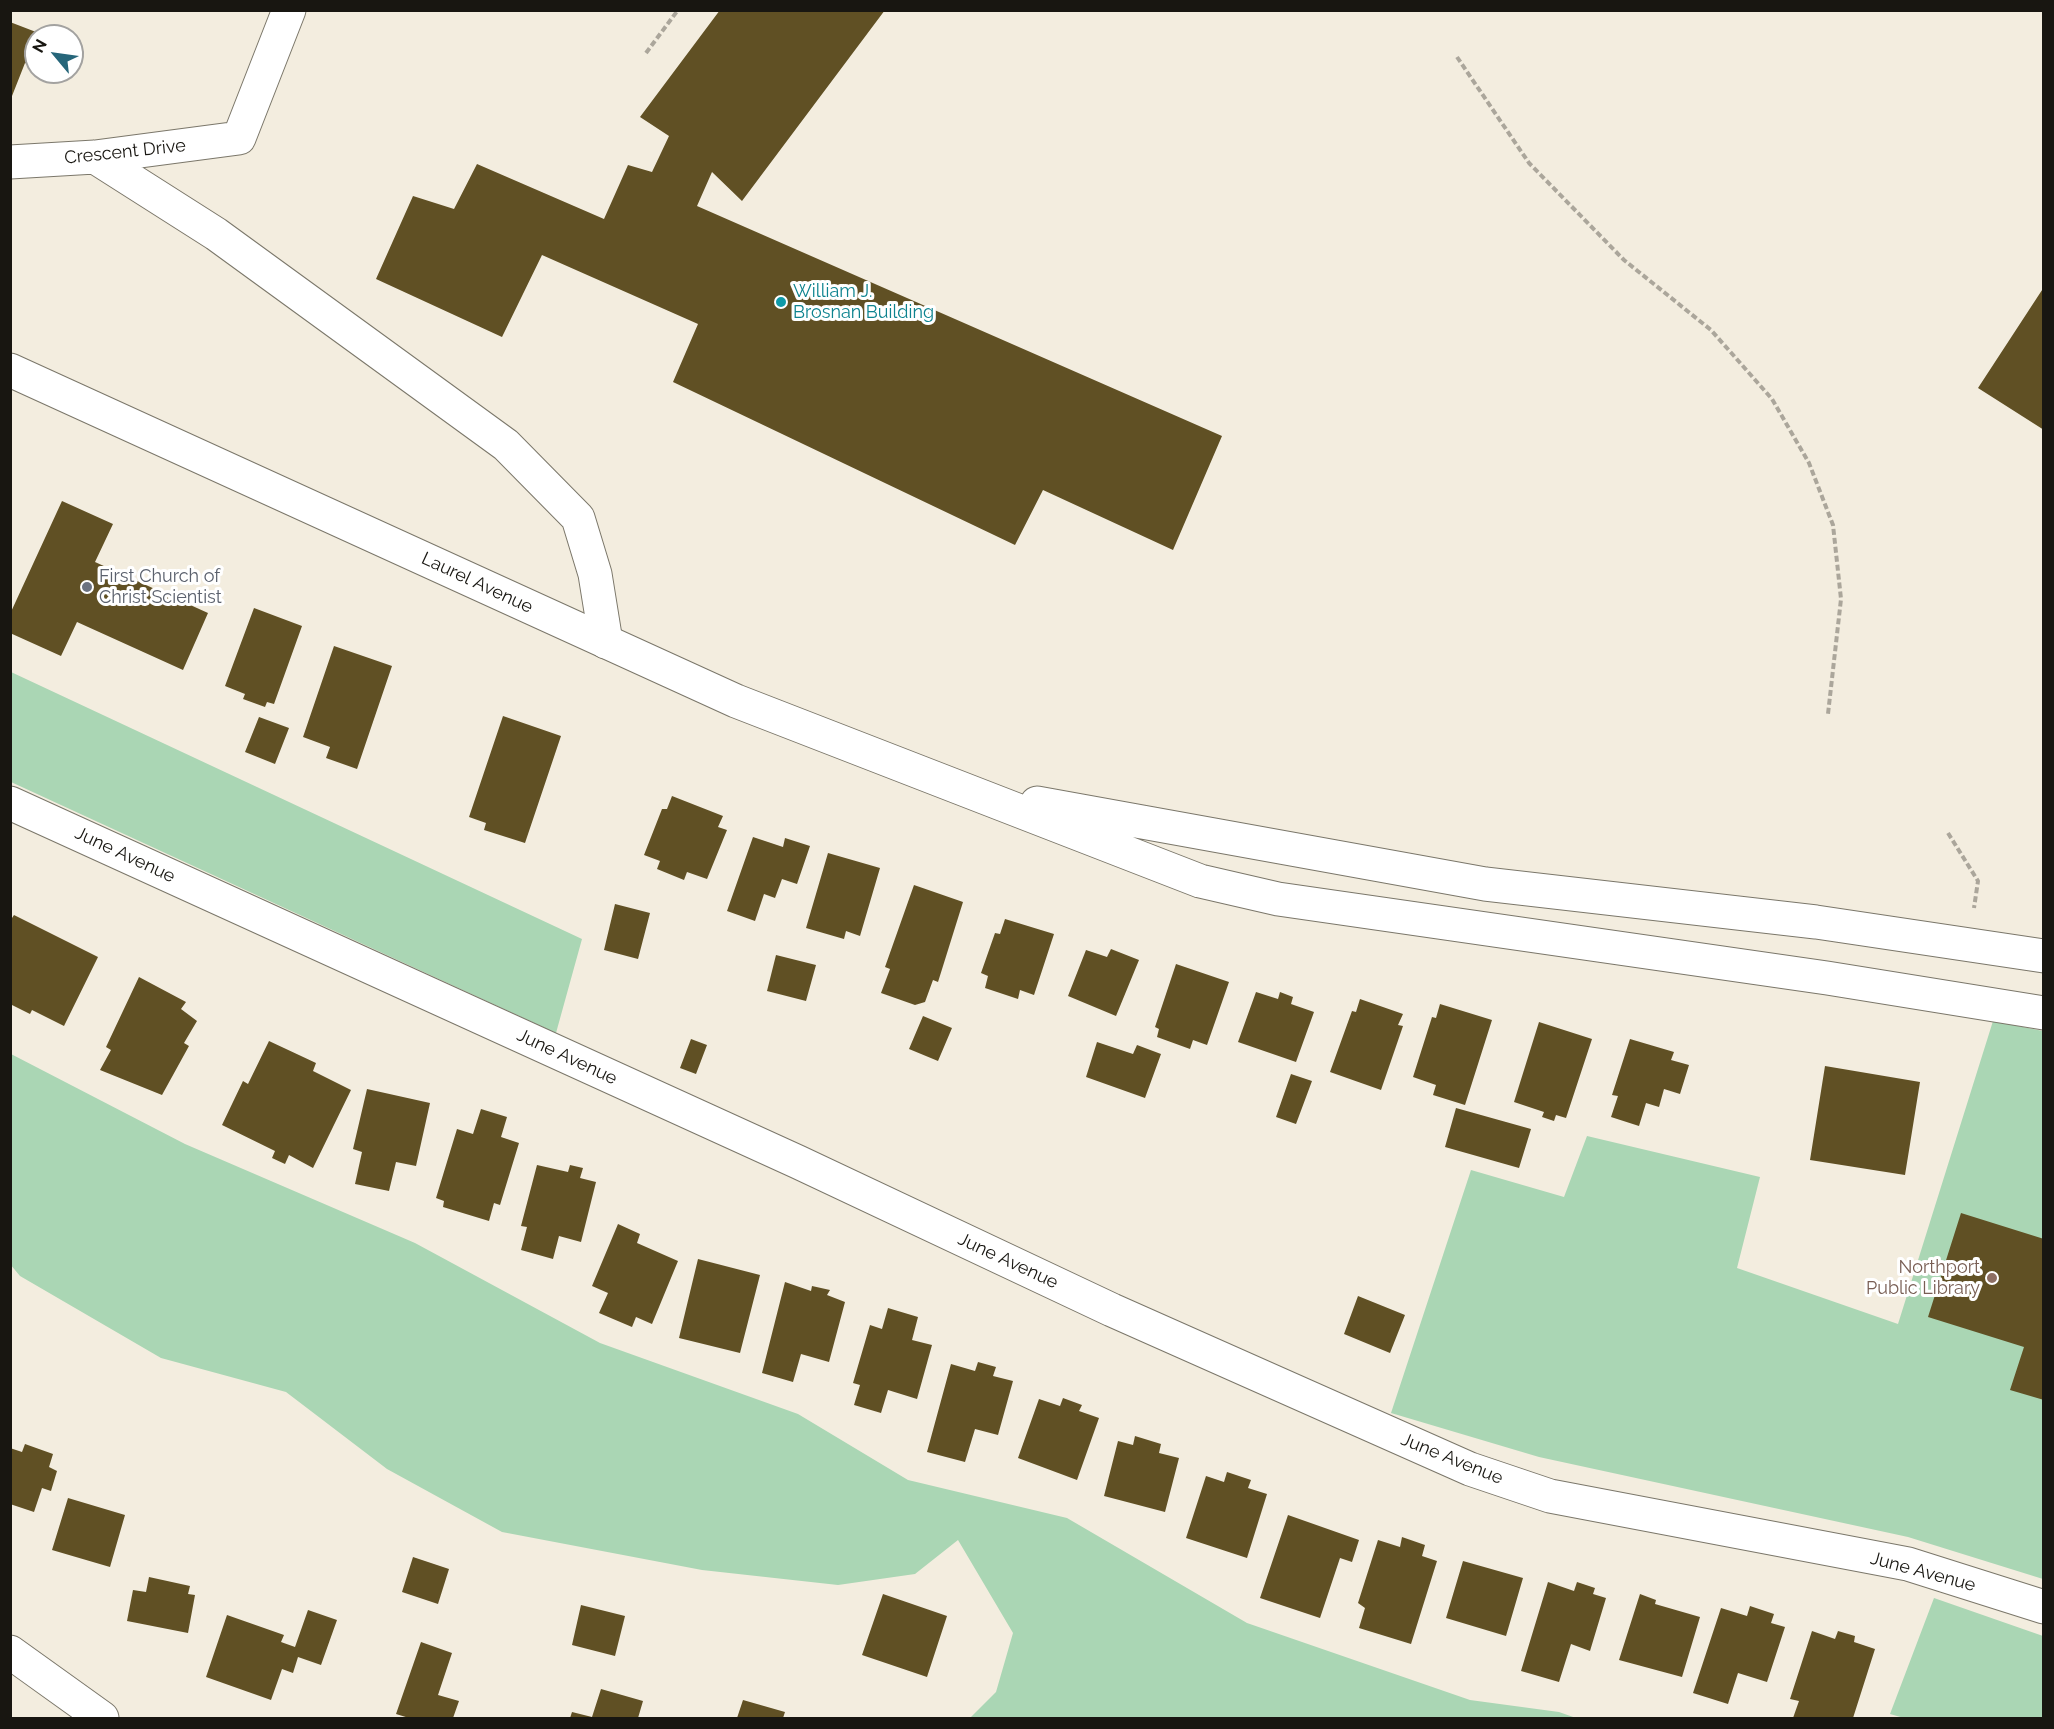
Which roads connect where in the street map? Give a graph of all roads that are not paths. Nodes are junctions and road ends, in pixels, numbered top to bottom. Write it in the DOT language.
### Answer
graph roads {
  1 [pos="290,10"];
  2 [pos="95,157"];
  3 [pos="10,162"];
  4 [pos="10,370"];
  5 [pos="606,642"];
  6 [pos="949,786"];
  7 [pos="10,803"];
  8 [pos="2043,956"];
  9 [pos="2043,1012"];
  10 [pos="2043,1607"];
  11 [pos="10,1652"];
  12 [pos="102,1719"];
  1 -- 2 [label="main road, Crescent Drive"];
  2 -- 3 [label="main road, Crescent Drive"];
  2 -- 5 [label="main road"];
  4 -- 5 [label="main road, Laurel Avenue"];
  5 -- 6 [label="main road, Laurel Avenue"];
  6 -- 8 [label="main road"];
  6 -- 9 [label="main road"];
  7 -- 10 [label="main road, June Avenue"];
  11 -- 12 [label="main road"];
}
